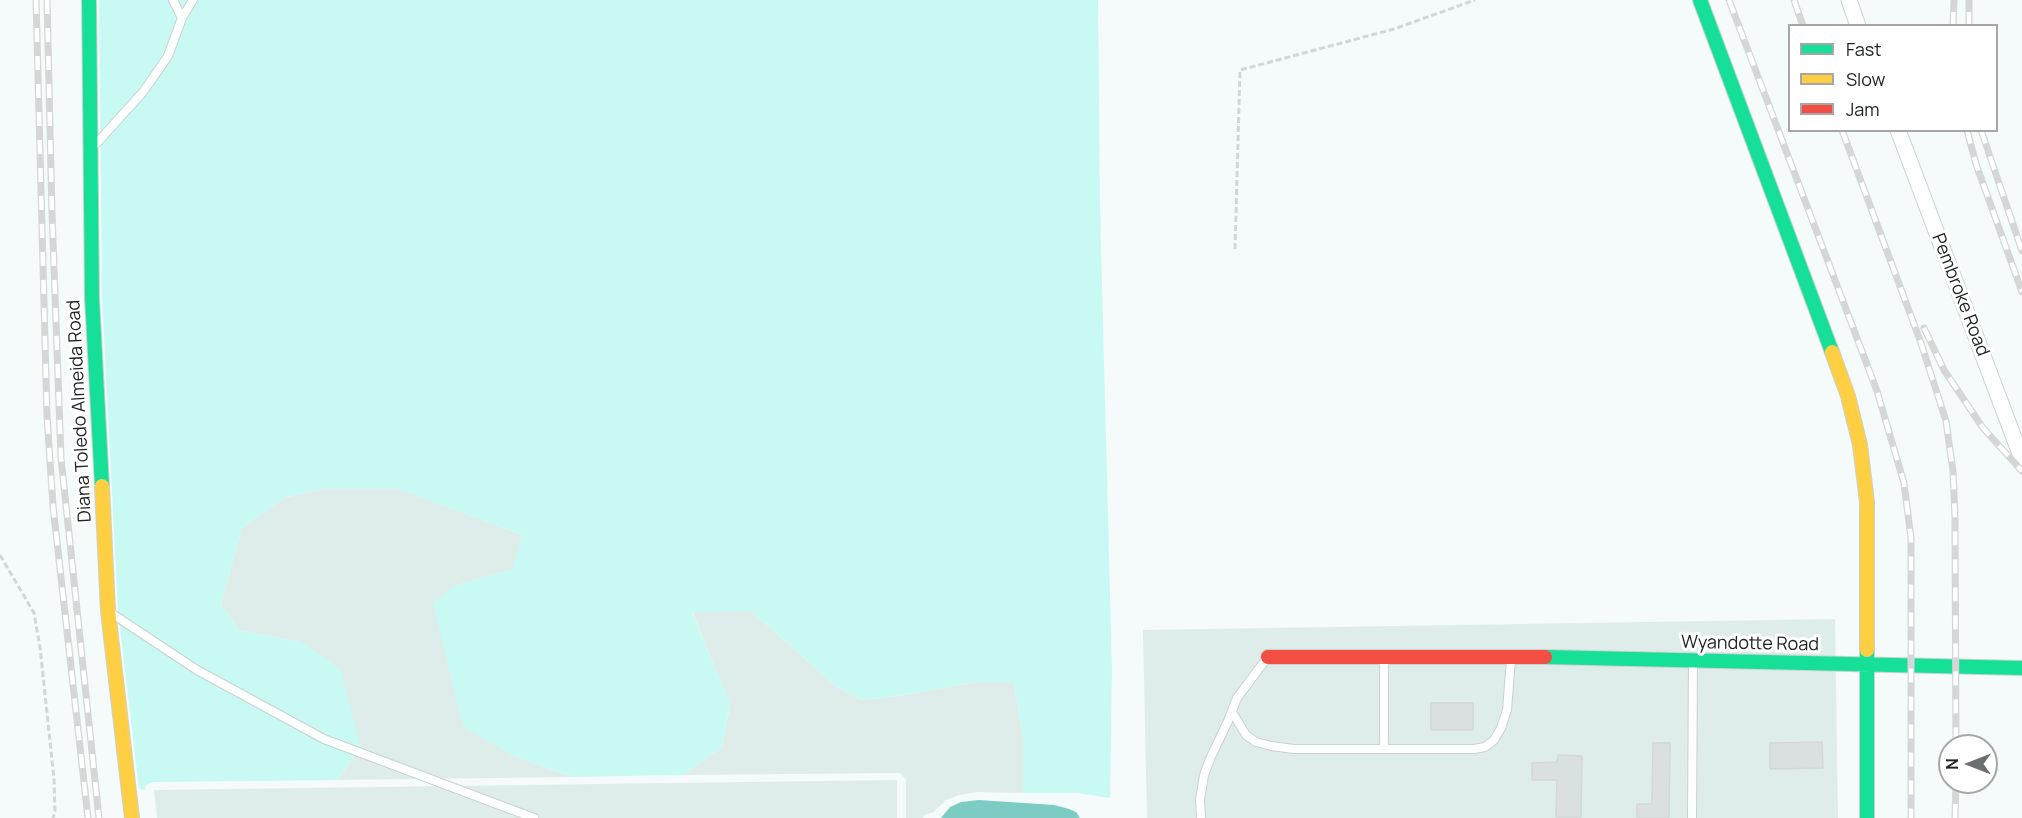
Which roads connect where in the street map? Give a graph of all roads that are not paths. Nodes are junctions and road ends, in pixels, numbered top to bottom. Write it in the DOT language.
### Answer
graph roads {
  1 [pos="89,0"];
  2 [pos="173,0"];
  3 [pos="193,0"];
  4 [pos="1700,0"];
  5 [pos="1849,0"];
  6 [pos="182,18"];
  7 [pos="1857,24"];
  8 [pos="1899,132"];
  9 [pos="90,150"];
  10 [pos="2022,459"];
  11 [pos="108,610"];
  12 [pos="1268,657"];
  13 [pos="1384,657"];
  14 [pos="1511,657"];
  15 [pos="1693,661"];
  16 [pos="1866,663"];
  17 [pos="2022,668"];
  18 [pos="1232,712"];
  19 [pos="1384,749"];
  20 [pos="132,818"];
  21 [pos="534,818"];
  22 [pos="1201,818"];
  23 [pos="1692,818"];
  24 [pos="1867,818"];
  1 -- 9 [label="street, Diana Toledo Almeida Road"];
  2 -- 6 [label="lane"];
  3 -- 6 [label="lane"];
  4 -- 16 [label="street"];
  5 -- 7 [label="street"];
  6 -- 9 [label="lane"];
  8 -- 10 [label="street, Pembroke Road"];
  9 -- 11 [label="street, Diana Toledo Almeida Road"];
  11 -- 20 [label="street, Diana Toledo Almeida Road"];
  11 -- 21 [label="lane"];
  12 -- 13 [label="street, Wyandotte Road"];
  12 -- 18 [label="lane"];
  13 -- 14 [label="street, Wyandotte Road"];
  13 -- 19 [label="lane"];
  14 -- 15 [label="street, Wyandotte Road"];
  14 -- 19 [label="lane"];
  15 -- 16 [label="street, Wyandotte Road"];
  15 -- 23 [label="lane"];
  16 -- 17 [label="street, Wyandotte Road"];
  16 -- 24 [label="street"];
  18 -- 19 [label="lane"];
  18 -- 22 [label="lane"];
}
